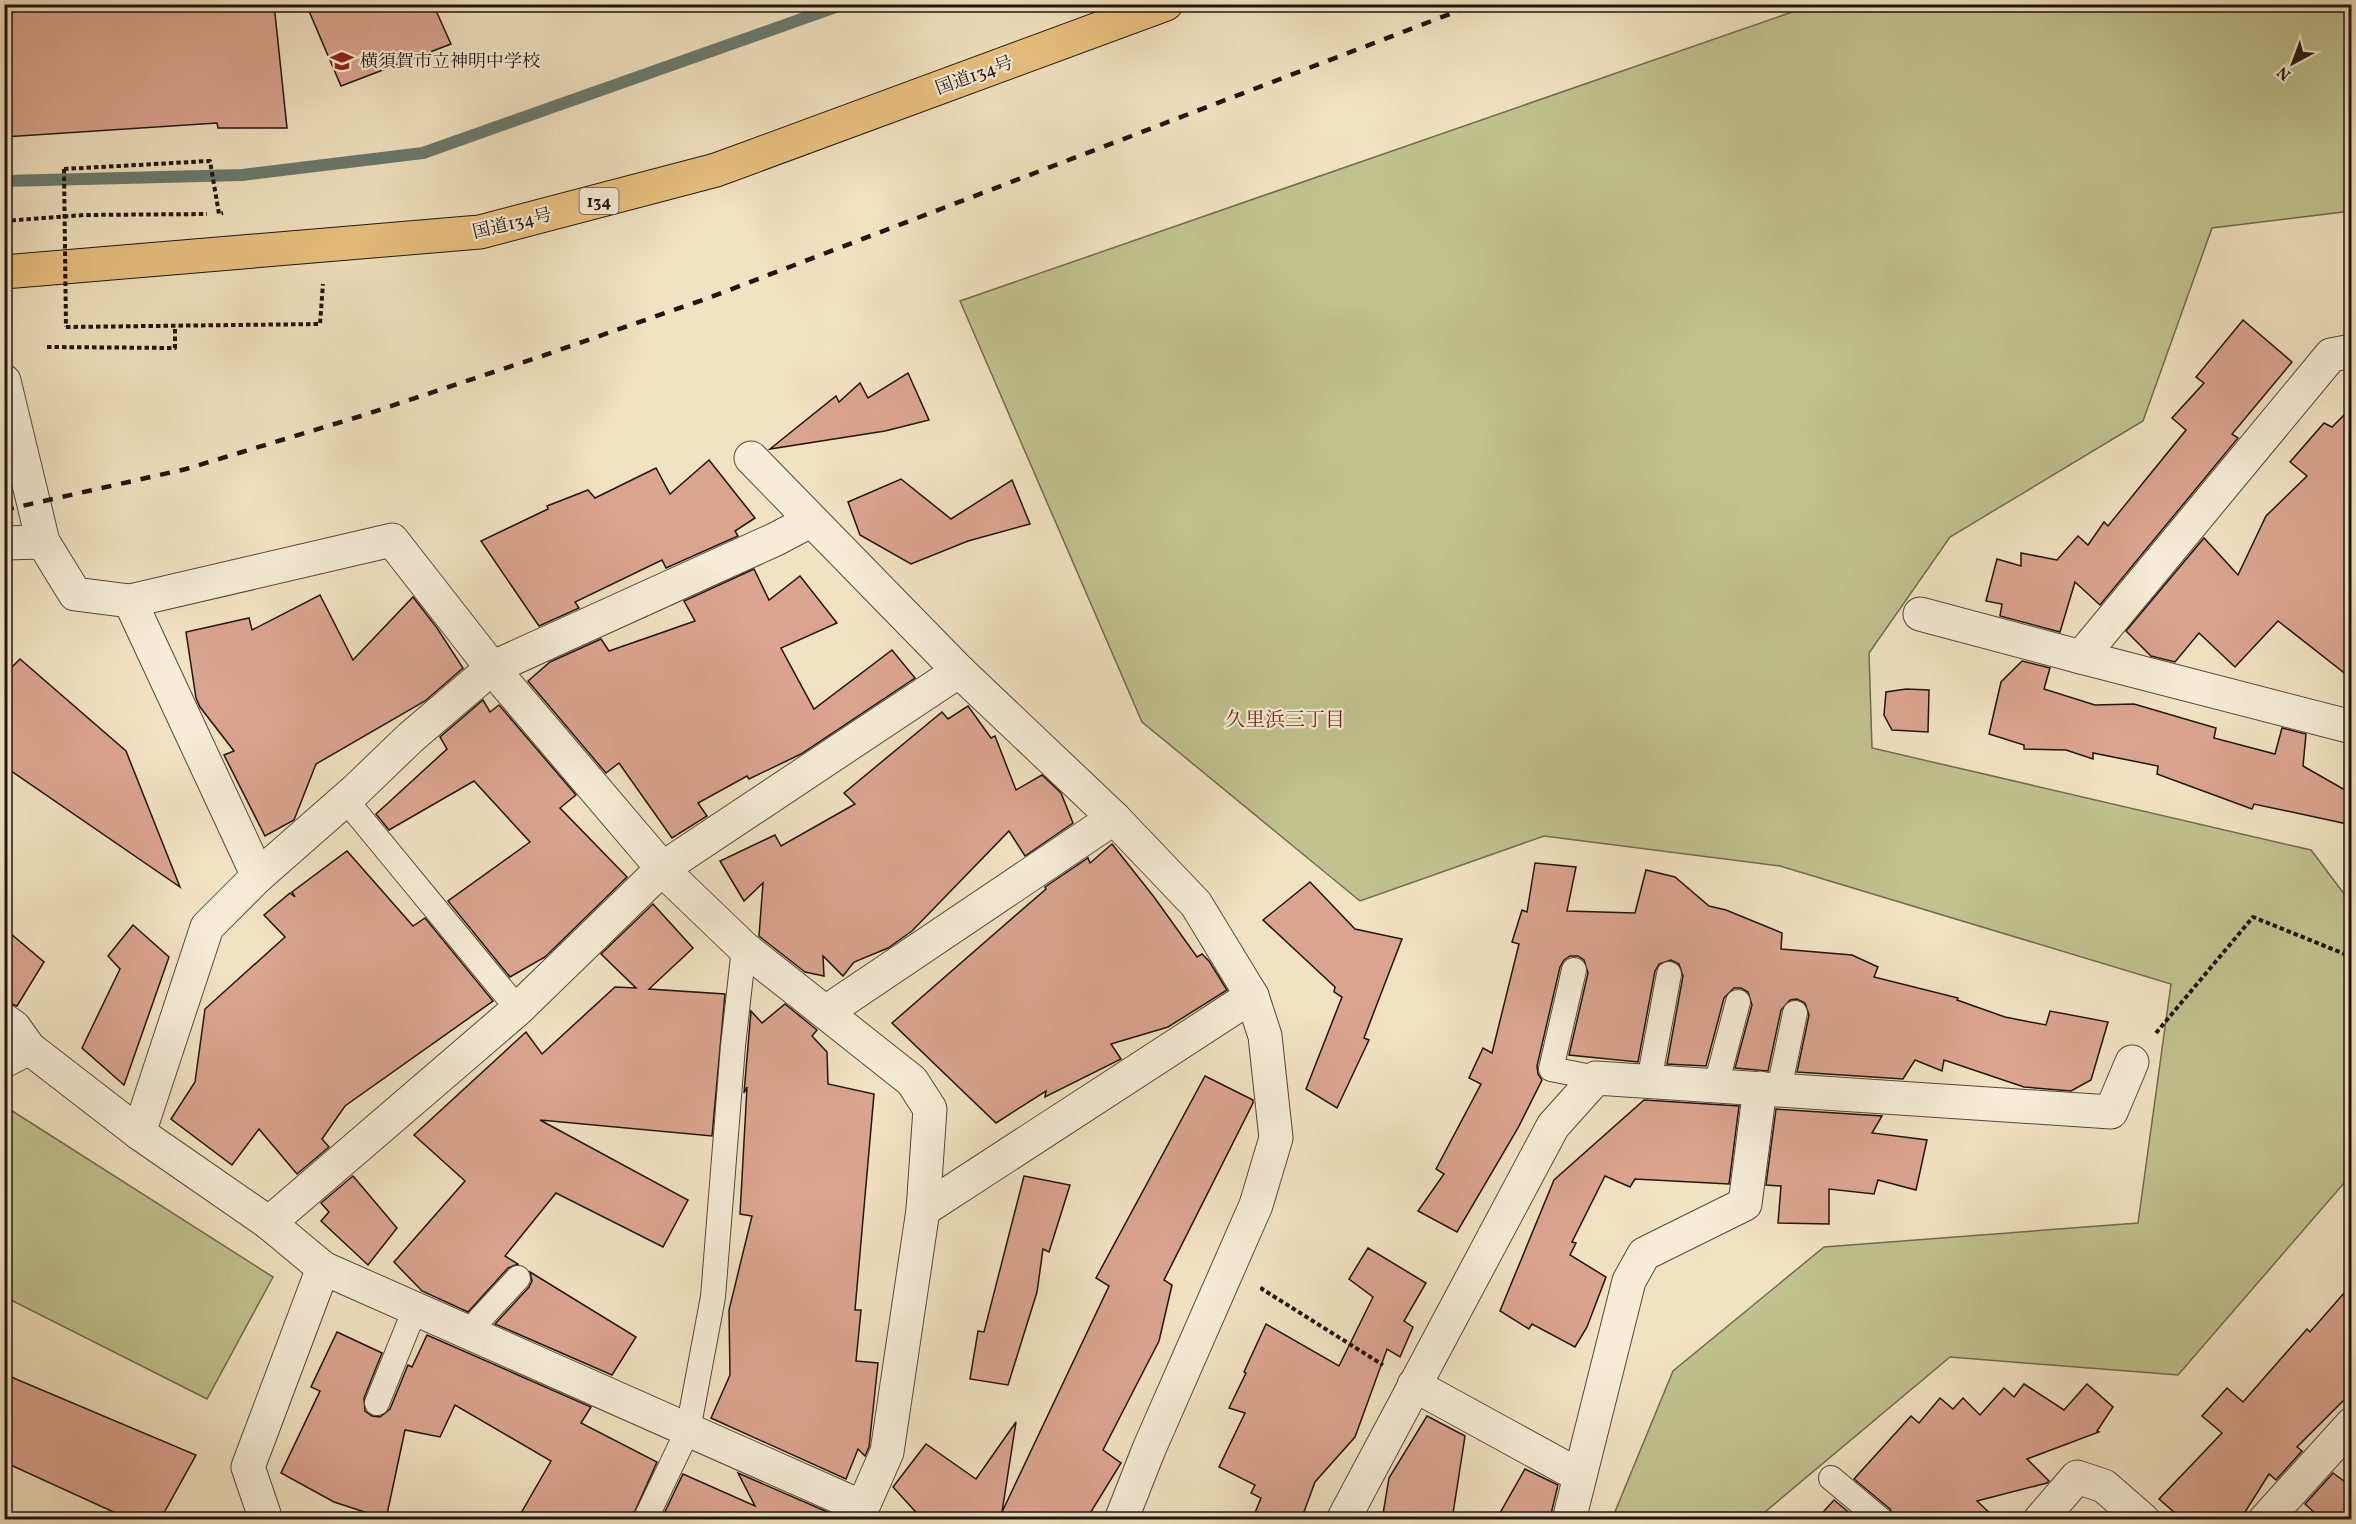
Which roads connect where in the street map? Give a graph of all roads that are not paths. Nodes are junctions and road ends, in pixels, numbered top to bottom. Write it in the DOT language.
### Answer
graph roads {
  1 [pos="1166,4"];
  2 [pos="4,272"];
  3 [pos="2352,351"];
  4 [pos="4,381"];
  5 [pos="751,458"];
  6 [pos="810,521"];
  7 [pos="42,542"];
  8 [pos="4,543"];
  9 [pos="130,601"];
  10 [pos="1920,614"];
  11 [pos="2081,657"];
  12 [pos="492,668"];
  13 [pos="959,670"];
  14 [pos="2352,727"];
  15 [pos="345,799"];
  16 [pos="1114,818"];
  17 [pos="663,868"];
  18 [pos="258,876"];
  19 [pos="744,948"];
  20 [pos="1574,970"];
  21 [pos="1669,974"];
  22 [pos="1252,996"];
  23 [pos="1737,1002"];
  24 [pos="518,1009"];
  25 [pos="825,1012"];
  26 [pos="1795,1013"];
  27 [pos="4,1020"];
  28 [pos="17,1054"];
  29 [pos="2132,1062"];
  30 [pos="1596,1078"];
  31 [pos="1649,1081"];
  32 [pos="1716,1085"];
  33 [pos="1769,1088"];
  34 [pos="139,1133"];
  35 [pos="923,1210"];
  36 [pos="269,1223"];
  37 [pos="323,1268"];
  38 [pos="518,1278"];
  39 [pos="415,1309"];
  40 [pos="468,1332"];
  41 [pos="1414,1385"];
  42 [pos="377,1403"];
  43 [pos="2352,1424"];
  44 [pos="688,1430"];
  45 [pos="1580,1476"];
  46 [pos="1832,1478"];
  47 [pos="860,1513"];
  48 [pos="266,1520"];
  49 [pos="645,1520"];
  50 [pos="1121,1520"];
  51 [pos="1343,1520"];
  52 [pos="1569,1520"];
  53 [pos="1881,1520"];
  54 [pos="2040,1520"];
  55 [pos="2143,1520"];
  56 [pos="2265,1520"];
  1 -- 2 [label="highway, 国道134号 / 134"];
  3 -- 11 [label="street"];
  4 -- 7 [label="street"];
  5 -- 6 [label="street"];
  6 -- 12 [label="street"];
  6 -- 13 [label="street"];
  7 -- 8 [label="street"];
  7 -- 9 [label="street"];
  9 -- 12 [label="street"];
  9 -- 18 [label="street"];
  10 -- 11 [label="street"];
  11 -- 14 [label="street"];
  12 -- 15 [label="street"];
  12 -- 17 [label="street"];
  13 -- 16 [label="street"];
  13 -- 17 [label="street"];
  15 -- 18 [label="street"];
  15 -- 24 [label="lane"];
  16 -- 22 [label="street"];
  16 -- 25 [label="street"];
  17 -- 19 [label="street"];
  17 -- 24 [label="street"];
  18 -- 34 [label="street"];
  19 -- 25 [label="street"];
  19 -- 44 [label="lane"];
  20 -- 30 [label="lane"];
  21 -- 31 [label="lane"];
  22 -- 35 [label="street"];
  22 -- 50 [label="street"];
  23 -- 32 [label="lane"];
  24 -- 36 [label="street"];
  25 -- 35 [label="street"];
  26 -- 33 [label="lane"];
  27 -- 28 [label="street"];
  28 -- 34 [label="street"];
  29 -- 33 [label="street"];
  30 -- 31 [label="street"];
  30 -- 41 [label="street"];
  31 -- 32 [label="street"];
  32 -- 33 [label="street"];
  33 -- 45 [label="street"];
  34 -- 36 [label="street"];
  35 -- 47 [label="street"];
  36 -- 37 [label="street"];
  37 -- 39 [label="street"];
  37 -- 48 [label="street"];
  38 -- 40 [label="lane"];
  39 -- 40 [label="street"];
  39 -- 42 [label="lane"];
  40 -- 44 [label="street"];
  41 -- 45 [label="street"];
  41 -- 51 [label="street"];
  43 -- 56 [label="street"];
  44 -- 47 [label="street"];
  44 -- 49 [label="lane"];
  45 -- 52 [label="street"];
  46 -- 53 [label="lane"];
  54 -- 55 [label="street"];
}
